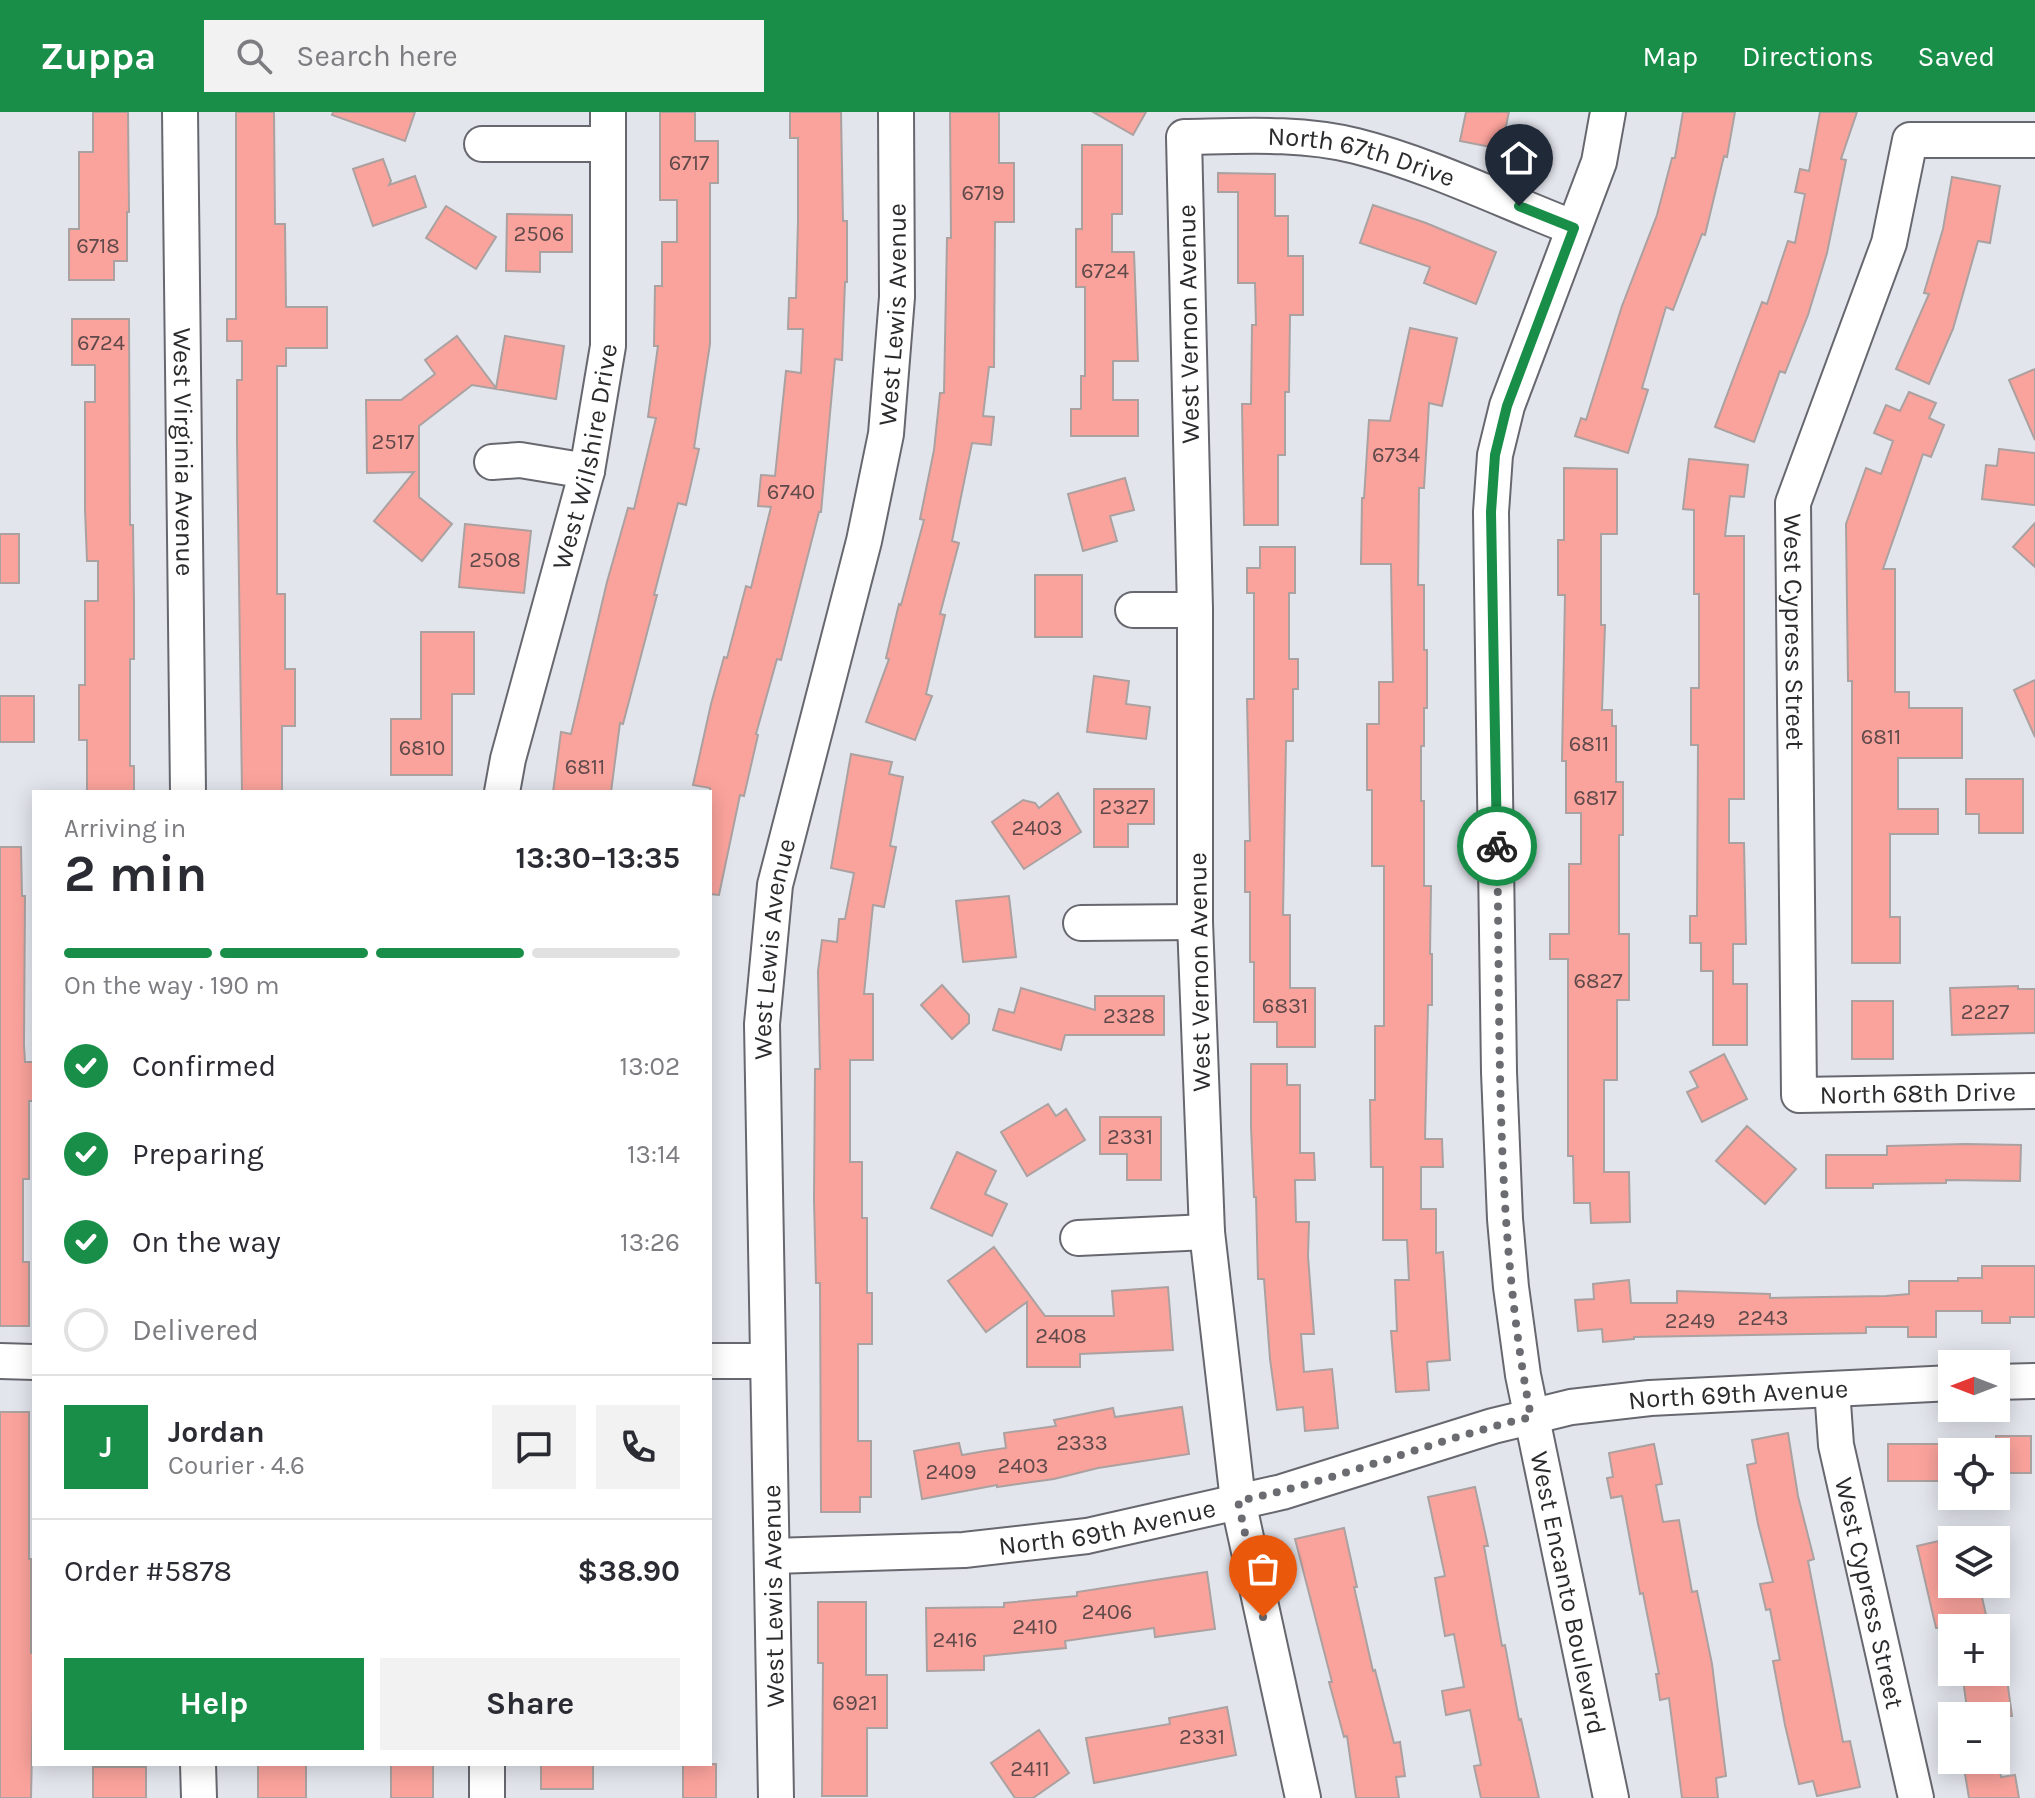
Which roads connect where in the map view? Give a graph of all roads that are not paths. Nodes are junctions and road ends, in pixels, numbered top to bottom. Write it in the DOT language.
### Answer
graph roads {
  1 [pos="180,112"];
  2 [pos="896,112"];
  3 [pos="1608,112"];
  4 [pos="608,128"];
  5 [pos="1184,137"];
  6 [pos="2035,140"];
  7 [pos="482,144"];
  8 [pos="1574,228"];
  9 [pos="492,462"];
  10 [pos="587,471"];
  11 [pos="1133,610"];
  12 [pos="1195,610"];
  13 [pos="188,790"];
  14 [pos="502,790"];
  15 [pos="1195,922"];
  16 [pos="1081,923"];
  17 [pos="2035,1091"];
  18 [pos="1799,1095"];
  19 [pos="1207,1232"];
  20 [pos="1078,1238"];
  21 [pos="0,1361"];
  22 [pos="712,1361"];
  23 [pos="767,1361"];
  24 [pos="32,1362"];
  25 [pos="2035,1381"];
  26 [pos="2010,1382"];
  27 [pos="1938,1384"];
  28 [pos="1832,1389"];
  29 [pos="1531,1417"];
  30 [pos="1238,1501"];
  31 [pos="773,1556"];
  32 [pos="198,1766"];
  33 [pos="487,1766"];
  34 [pos="1294,1796"];
  35 [pos="199,1798"];
  36 [pos="487,1798"];
  37 [pos="776,1798"];
  38 [pos="1611,1798"];
  39 [pos="1916,1798"];
  1 -- 13 [label="street, West Virginia Avenue"];
  2 -- 23 [label="street, West Lewis Avenue"];
  3 -- 8 [label="street, West Encanto Boulevard"];
  4 -- 7 [label="street"];
  4 -- 10 [label="street, West Wilshire Drive"];
  5 -- 8 [label="street, North 67th Drive"];
  5 -- 12 [label="street, West Vernon Avenue"];
  6 -- 18 [label="street, West Cypress Street"];
  8 -- 29 [label="street, West Encanto Boulevard"];
  9 -- 10 [label="street"];
  10 -- 14 [label="street, West Wilshire Drive"];
  11 -- 12 [label="street"];
  12 -- 15 [label="street, West Vernon Avenue"];
  15 -- 16 [label="street"];
  15 -- 19 [label="street, West Vernon Avenue"];
  17 -- 18 [label="street, North 68th Drive"];
  19 -- 20 [label="street"];
  19 -- 30 [label="street, West Vernon Avenue"];
  21 -- 24 [label="street"];
  22 -- 23 [label="street"];
  23 -- 31 [label="street, West Lewis Avenue"];
  25 -- 26 [label="street"];
  27 -- 28 [label="street, North 69th Avenue"];
  28 -- 29 [label="street, North 69th Avenue"];
  28 -- 39 [label="street, West Cypress Street"];
  29 -- 30 [label="street, North 69th Avenue"];
  29 -- 38 [label="street, West Encanto Boulevard"];
  30 -- 31 [label="street, North 69th Avenue"];
  30 -- 34 [label="street, West Vernon Avenue"];
  31 -- 37 [label="street, West Lewis Avenue"];
  32 -- 35 [label="street"];
  33 -- 36 [label="street"];
}
